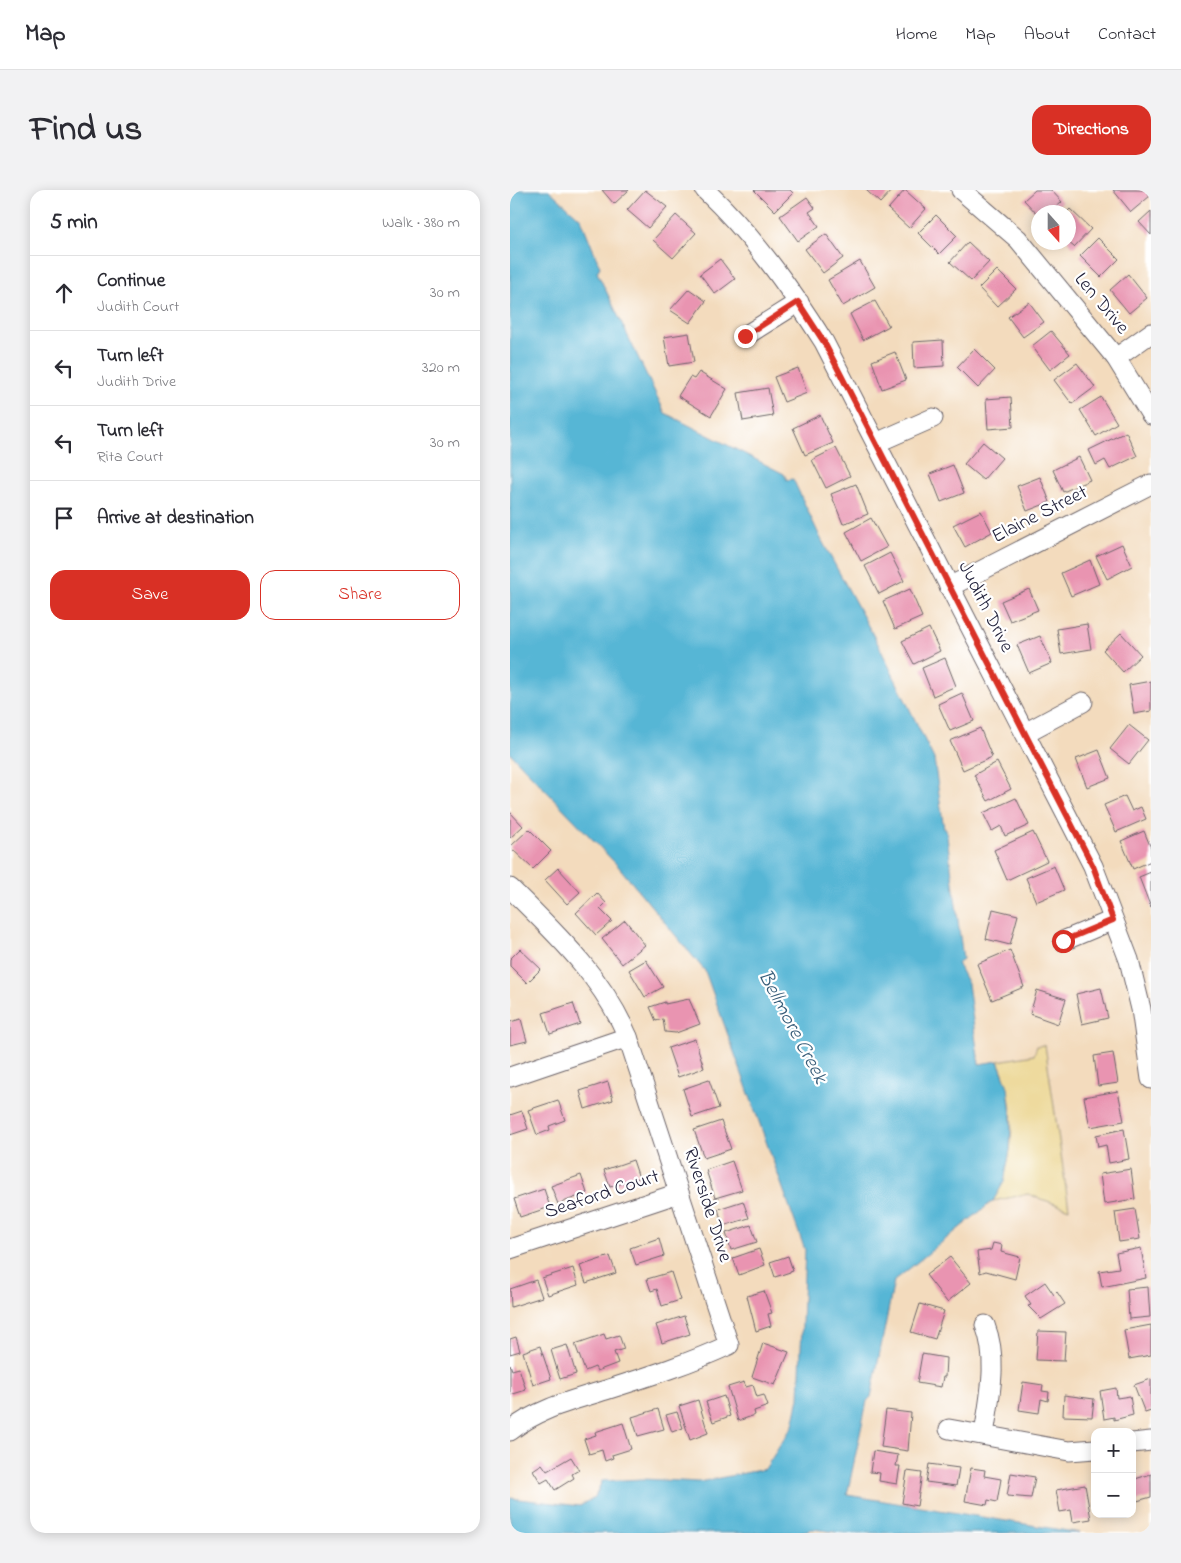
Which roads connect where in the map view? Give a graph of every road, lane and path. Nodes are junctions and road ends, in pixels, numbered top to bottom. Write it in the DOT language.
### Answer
graph roads {
  1 [pos="705,190"];
  2 [pos="961,190"];
  3 [pos="798,302"];
  4 [pos="1151,333"];
  5 [pos="745,336"];
  6 [pos="1116,358"];
  7 [pos="1151,415"];
  8 [pos="933,418"];
  9 [pos="876,443"];
  10 [pos="1151,484"];
  11 [pos="949,587"];
  12 [pos="1083,702"];
  13 [pos="1025,733"];
  14 [pos="514,898"];
  15 [pos="1113,920"];
  16 [pos="1063,941"];
  17 [pos="628,1038"];
  18 [pos="510,1077"];
  19 [pos="1151,1080"];
  20 [pos="679,1193"];
  21 [pos="510,1249"];
  22 [pos="985,1325"];
  23 [pos="949,1429"];
  24 [pos="510,1431"];
  25 [pos="984,1435"];
  26 [pos="1151,1441"];
  27 [pos="1136,1443"];
  28 [pos="1091,1449"];
  1 -- 3 [label="street, Judith Drive"];
  2 -- 6 [label="street, Len Drive"];
  3 -- 5 [label="street"];
  3 -- 9 [label="street, Judith Drive"];
  4 -- 6 [label="street"];
  6 -- 7 [label="street, Len Drive"];
  8 -- 9 [label="street"];
  9 -- 11 [label="street, Judith Drive"];
  10 -- 11 [label="street, Elaine Street"];
  11 -- 13 [label="street, Judith Drive"];
  12 -- 13 [label="street"];
  13 -- 15 [label="street, Judith Drive"];
  14 -- 17 [label="street, Riverside Drive"];
  15 -- 16 [label="street"];
  15 -- 19 [label="street, Judith Drive"];
  17 -- 18 [label="street"];
  17 -- 20 [label="street, Riverside Drive"];
  20 -- 21 [label="street, Seaford Court"];
  20 -- 24 [label="street, Riverside Drive"];
  22 -- 25 [label="street"];
  23 -- 25 [label="street"];
  25 -- 28 [label="street"];
  26 -- 27 [label="street"];
}
